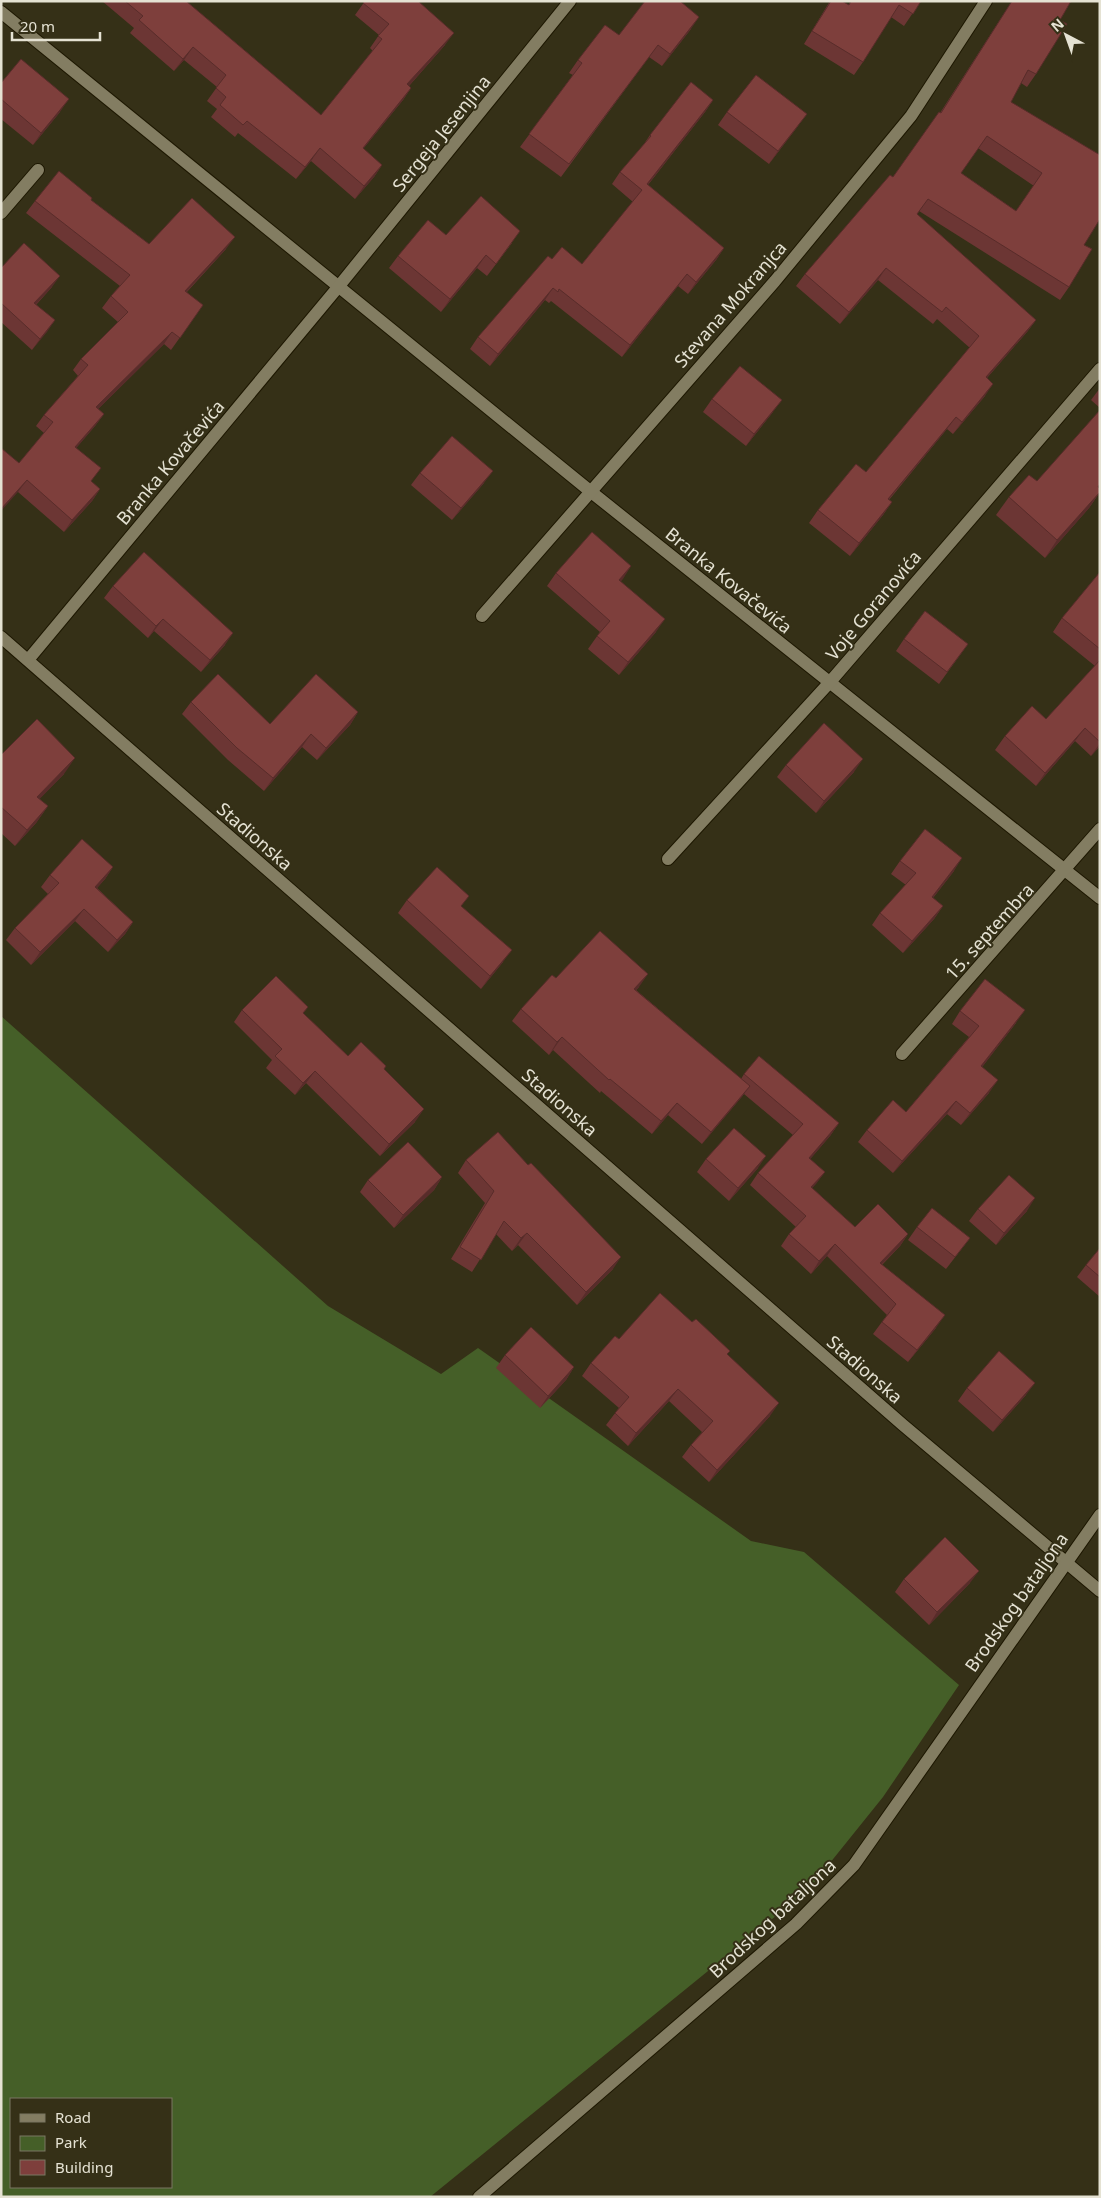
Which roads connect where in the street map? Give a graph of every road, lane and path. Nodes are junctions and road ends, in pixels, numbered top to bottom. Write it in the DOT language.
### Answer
graph roads {
  1 [pos="570,1"];
  2 [pos="986,1"];
  3 [pos="1,12"];
  4 [pos="38,170"];
  5 [pos="1,213"];
  6 [pos="339,286"];
  7 [pos="1100,369"];
  8 [pos="590,490"];
  9 [pos="482,616"];
  10 [pos="1,637"];
  11 [pos="28,660"];
  12 [pos="830,682"];
  13 [pos="1100,830"];
  14 [pos="668,859"];
  15 [pos="1065,871"];
  16 [pos="1100,898"];
  17 [pos="902,1054"];
  18 [pos="1100,1515"];
  19 [pos="1064,1562"];
  20 [pos="1100,1591"];
  21 [pos="479,2197"];
  1 -- 6 [label="street, Sergeja Jesenjina"];
  2 -- 8 [label="street, Stevana Mokranjca"];
  3 -- 6 [label="street, Branka Kovačevića"];
  4 -- 5 [label="street"];
  6 -- 8 [label="street, Branka Kovačevića"];
  6 -- 11 [label="street, Branka Kovačevića"];
  7 -- 12 [label="street, Voje Goranovića"];
  8 -- 9 [label="street, Stevana Mokranjca"];
  8 -- 12 [label="street, Branka Kovačevića"];
  10 -- 11 [label="street, Stadionska"];
  11 -- 19 [label="street, Stadionska"];
  12 -- 14 [label="street, Voje Goranovića"];
  12 -- 15 [label="street, Branka Kovačevića"];
  13 -- 15 [label="street, 15. septembra"];
  15 -- 16 [label="street, Branka Kovačevića"];
  15 -- 17 [label="street, 15. septembra"];
  18 -- 19 [label="street, Brodskog bataljona"];
  19 -- 20 [label="street, Stadionska"];
  19 -- 21 [label="street, Brodskog bataljona"];
}
